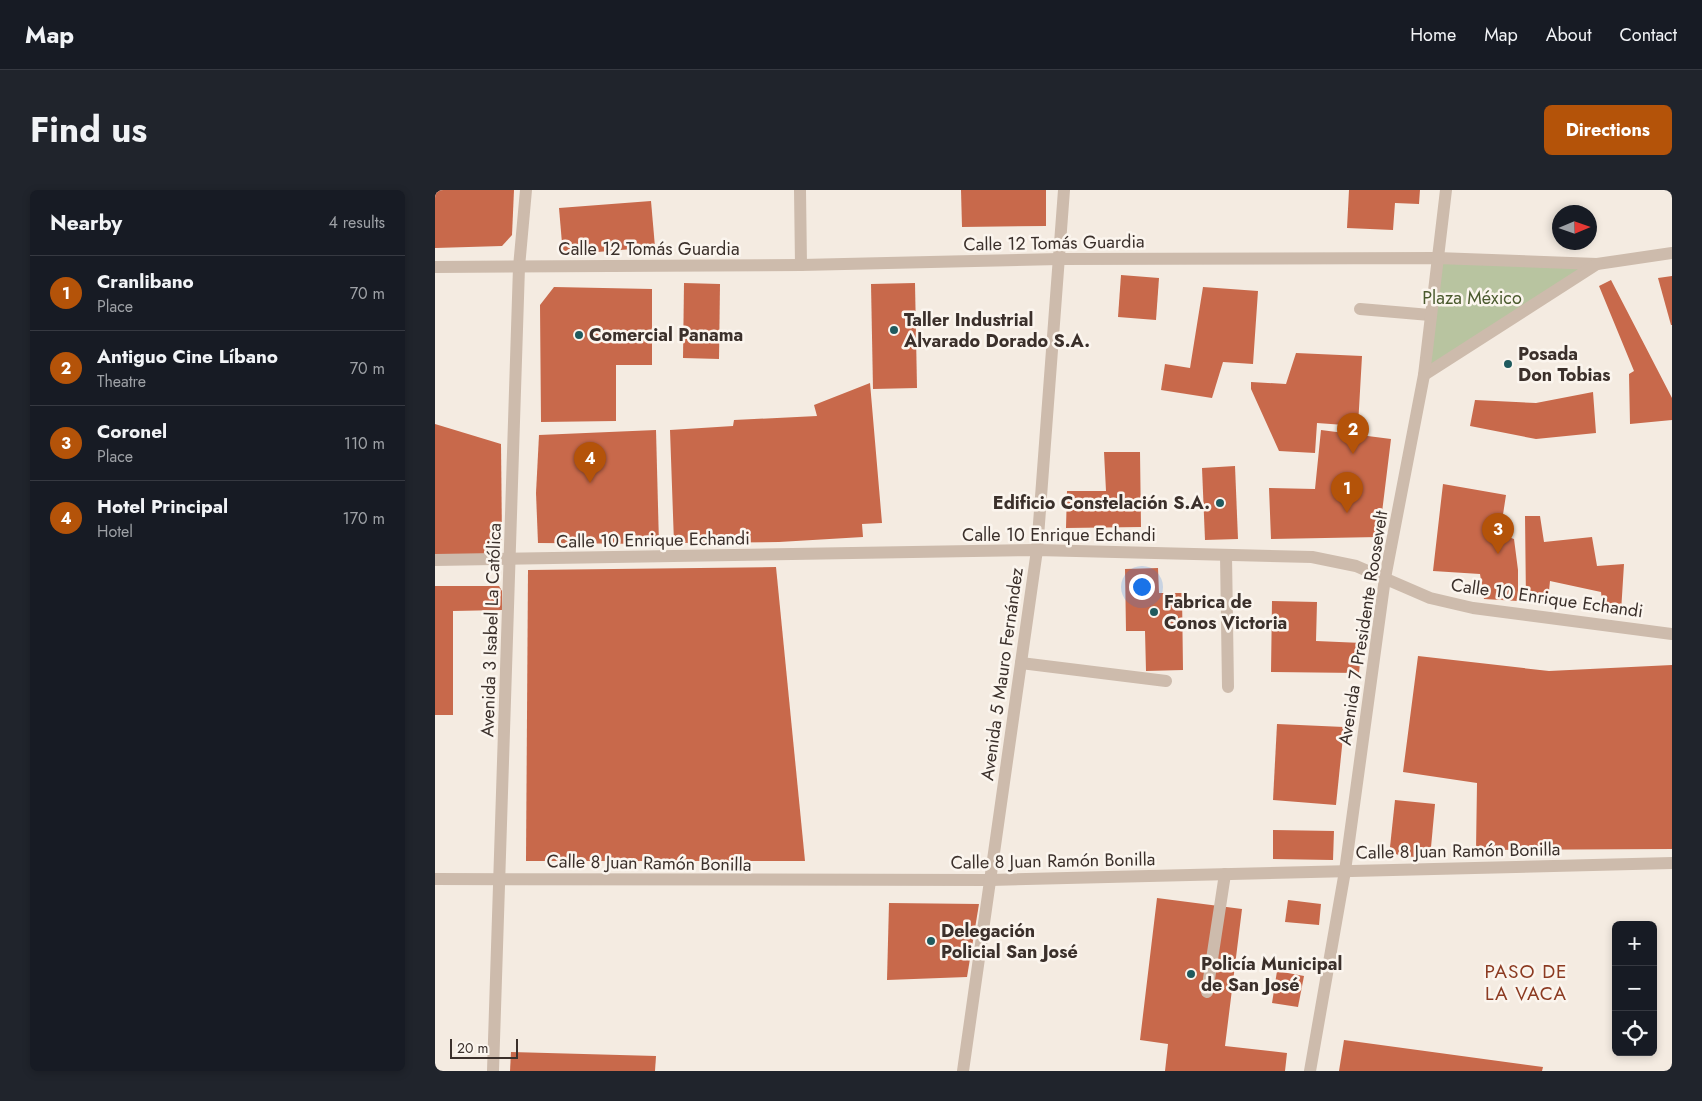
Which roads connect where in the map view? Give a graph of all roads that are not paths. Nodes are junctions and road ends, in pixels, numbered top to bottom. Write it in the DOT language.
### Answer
graph roads {
  1 [pos="526,190"];
  2 [pos="800,190"];
  3 [pos="1064,190"];
  4 [pos="1446,190"];
  5 [pos="1672,253"];
  6 [pos="1437,258"];
  7 [pos="1059,259"];
  8 [pos="1597,264"];
  9 [pos="801,265"];
  10 [pos="435,267"];
  11 [pos="519,267"];
  12 [pos="1360,310"];
  13 [pos="1430,316"];
  14 [pos="1423,375"];
  15 [pos="1037,550"];
  16 [pos="1226,555"];
  17 [pos="435,560"];
  18 [pos="510,560"];
  19 [pos="1385,578"];
  20 [pos="1672,634"];
  21 [pos="1021,663"];
  22 [pos="1166,681"];
  23 [pos="1228,687"];
  24 [pos="1672,863"];
  25 [pos="1345,871"];
  26 [pos="1225,874"];
  27 [pos="435,879"];
  28 [pos="500,879"];
  29 [pos="990,880"];
  30 [pos="1207,992"];
  31 [pos="493,1071"];
  32 [pos="963,1071"];
  33 [pos="1310,1071"];
  1 -- 11 [label="street, Avenida 3 Isabel La Católica"];
  2 -- 9 [label="street"];
  3 -- 7 [label="street, Avenida 5 Mauro Fernández"];
  4 -- 6 [label="street, Avenida 7 Presidente Roosevelt"];
  5 -- 8 [label="street, Calle 12 Tomás Guardia"];
  6 -- 7 [label="street, Calle 12 Tomás Guardia"];
  6 -- 8 [label="street, Calle 12 Tomás Guardia"];
  6 -- 13 [label="street, Avenida 7 Presidente Roosevelt"];
  7 -- 9 [label="street, Calle 12 Tomás Guardia"];
  7 -- 15 [label="street, Avenida 5 Mauro Fernández"];
  8 -- 14 [label="street"];
  9 -- 11 [label="street, Calle 12 Tomás Guardia"];
  10 -- 11 [label="street, Calle 12 Tomás Guardia"];
  11 -- 18 [label="street, Avenida 3 Isabel La Católica"];
  12 -- 13 [label="street"];
  13 -- 14 [label="street, Avenida 7 Presidente Roosevelt"];
  14 -- 19 [label="street, Avenida 7 Presidente Roosevelt"];
  15 -- 16 [label="street, Calle 10 Enrique Echandi"];
  15 -- 18 [label="street, Calle 10 Enrique Echandi"];
  15 -- 21 [label="street, Avenida 5 Mauro Fernández"];
  16 -- 19 [label="street, Calle 10 Enrique Echandi"];
  16 -- 23 [label="street"];
  17 -- 18 [label="street, Calle 10 Enrique Echandi"];
  18 -- 28 [label="street, Avenida 3 Isabel La Católica"];
  19 -- 20 [label="street, Calle 10 Enrique Echandi"];
  19 -- 25 [label="street, Avenida 7 Presidente Roosevelt"];
  21 -- 22 [label="street"];
  21 -- 29 [label="street, Avenida 5 Mauro Fernández"];
  24 -- 25 [label="street, Calle 8 Juan Ramón Bonilla"];
  25 -- 26 [label="street, Calle 8 Juan Ramón Bonilla"];
  25 -- 33 [label="street, Avenida 7 Presidente Roosevelt"];
  26 -- 29 [label="street, Calle 8 Juan Ramón Bonilla"];
  26 -- 30 [label="street"];
  27 -- 28 [label="street, Calle 8 Juan Ramón Bonilla"];
  28 -- 29 [label="street, Calle 8 Juan Ramón Bonilla"];
  28 -- 31 [label="street, Avenida 3 Isabel La Católica"];
  29 -- 32 [label="street, Avenida 5 Mauro Fernández"];
}
